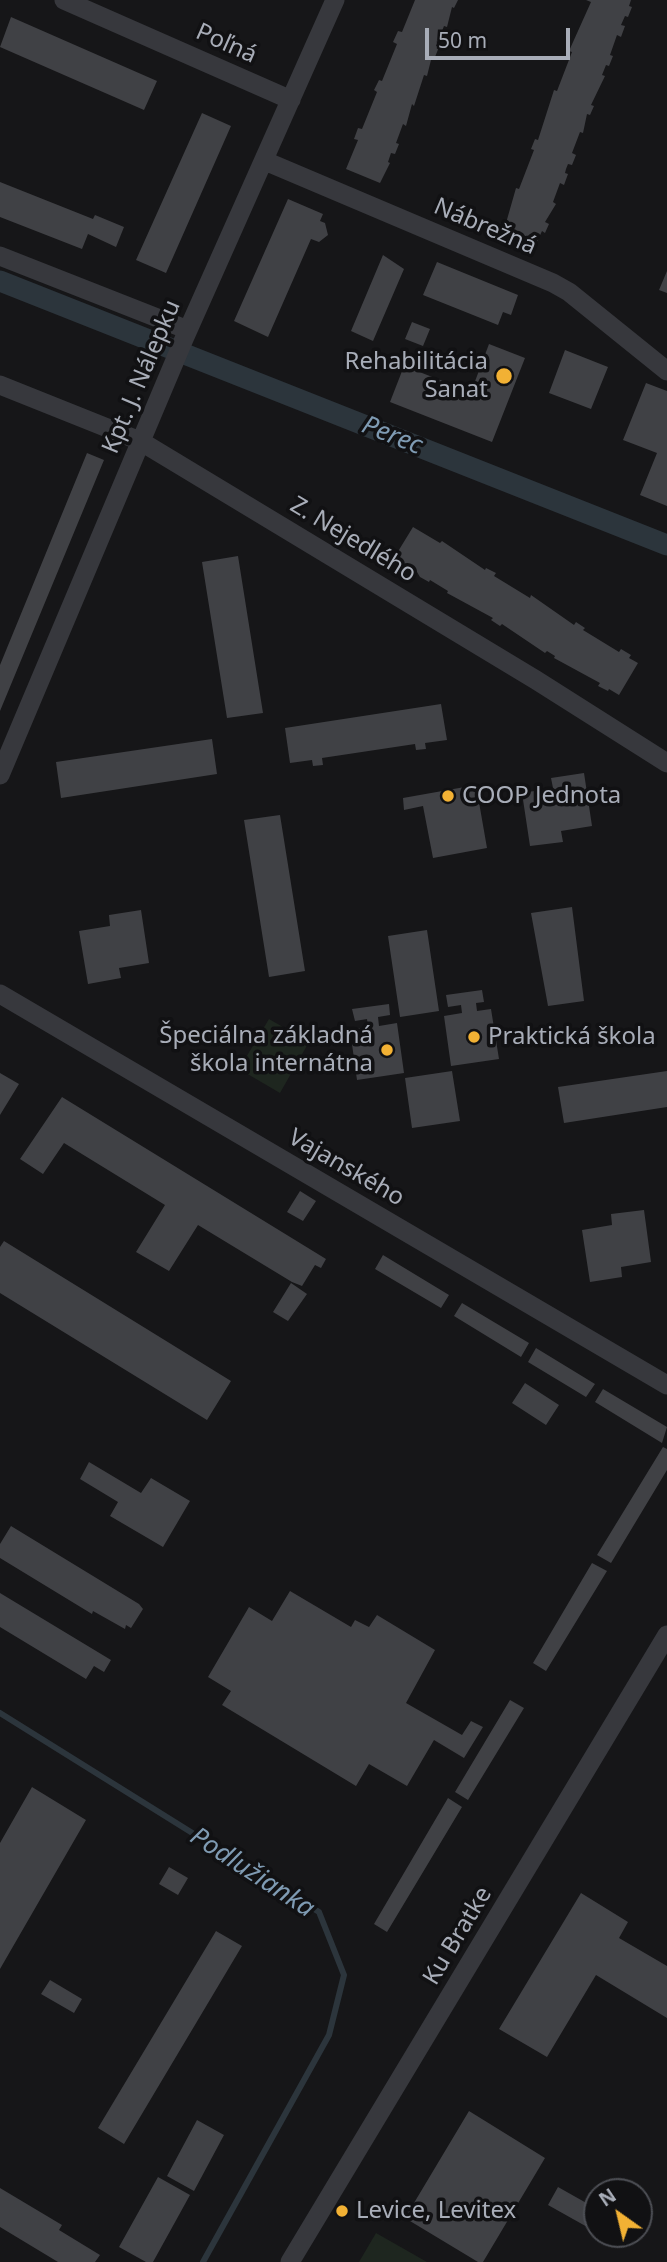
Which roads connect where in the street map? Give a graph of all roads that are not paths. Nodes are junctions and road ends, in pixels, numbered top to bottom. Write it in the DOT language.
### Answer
graph roads {
  1 [pos="64,0"];
  2 [pos="335,0"];
  3 [pos="290,100"];
  4 [pos="265,161"];
  5 [pos="0,256"];
  6 [pos="186,334"];
  7 [pos="667,371"];
  8 [pos="0,385"];
  9 [pos="140,441"];
  10 [pos="667,763"];
  11 [pos="0,775"];
  12 [pos="0,994"];
  13 [pos="667,1385"];
  14 [pos="667,1635"];
  15 [pos="289,2262"];
  1 -- 3 [label="street, Poľná"];
  2 -- 3 [label="street, Kpt. J. Nálepku"];
  3 -- 4 [label="street, Kpt. J. Nálepku"];
  4 -- 6 [label="street, Kpt. J. Nálepku"];
  4 -- 7 [label="street, Nábrežná"];
  5 -- 6 [label="street"];
  6 -- 9 [label="street, Kpt. J. Nálepku"];
  8 -- 9 [label="street, Z. Nejedlého"];
  9 -- 10 [label="street, Z. Nejedlého"];
  9 -- 11 [label="street, Kpt. J. Nálepku"];
  12 -- 13 [label="street, Vajanského"];
  14 -- 15 [label="street, Ku Bratke"];
}
